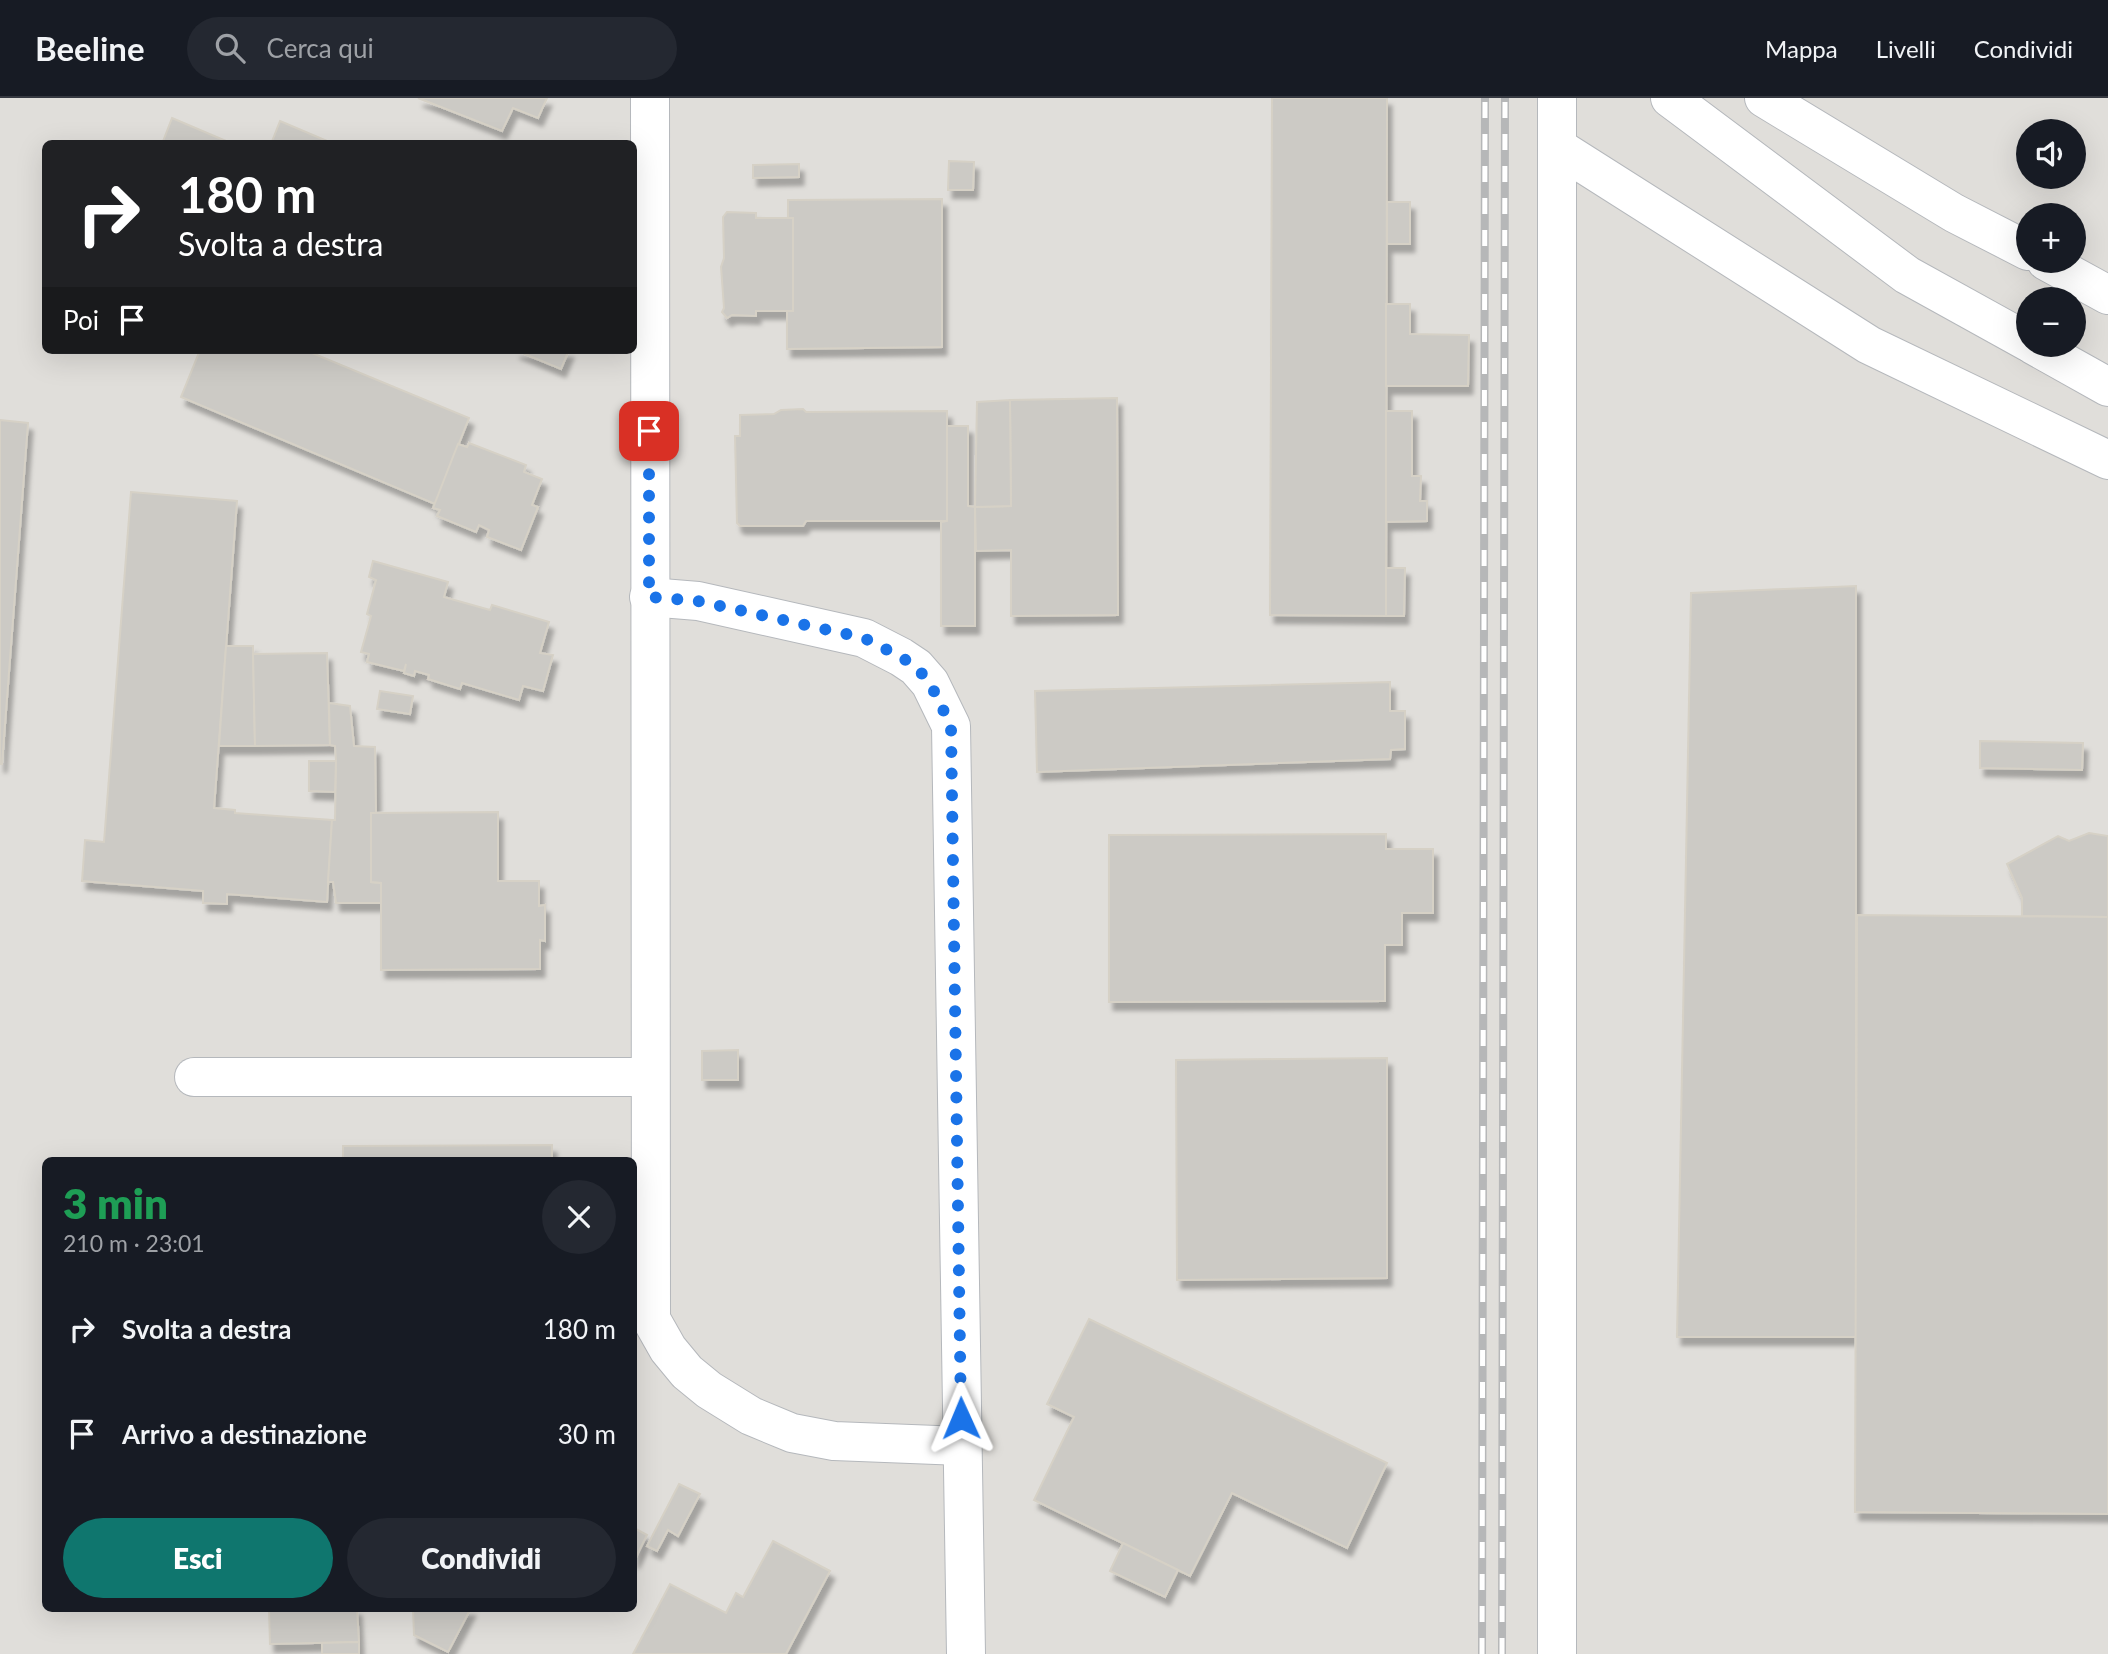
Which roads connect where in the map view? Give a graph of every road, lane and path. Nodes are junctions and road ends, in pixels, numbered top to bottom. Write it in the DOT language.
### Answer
graph roads {
  1 [pos="650,98"];
  2 [pos="1557,98"];
  3 [pos="1765,98"];
  4 [pos="1683,108"];
  5 [pos="1557,147"];
  6 [pos="2016,245"];
  7 [pos="2068,273"];
  8 [pos="2108,295"];
  9 [pos="2016,336"];
  10 [pos="2054,357"];
  11 [pos="2108,387"];
  12 [pos="2108,460"];
  13 [pos="649,597"];
  14 [pos="194,1077"];
  15 [pos="650,1077"];
  16 [pos="962,1446"];
  17 [pos="966,1654"];
  18 [pos="1557,1654"];
  1 -- 13 [label="street"];
  2 -- 5 [label="street"];
  3 -- 6 [label="street"];
  4 -- 9 [label="street"];
  5 -- 12 [label="street"];
  5 -- 18 [label="street"];
  7 -- 8 [label="street"];
  10 -- 11 [label="street"];
  13 -- 15 [label="street"];
  13 -- 16 [label="street"];
  14 -- 15 [label="street"];
  15 -- 16 [label="street"];
  16 -- 17 [label="street"];
}
